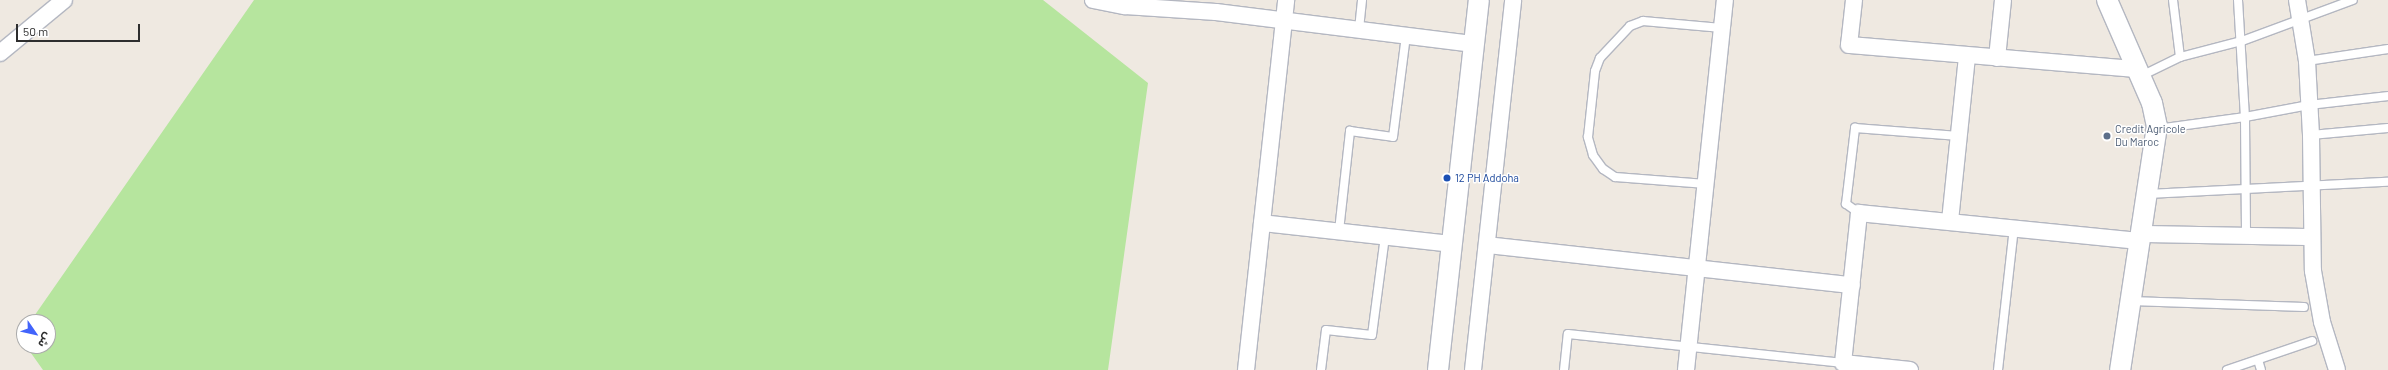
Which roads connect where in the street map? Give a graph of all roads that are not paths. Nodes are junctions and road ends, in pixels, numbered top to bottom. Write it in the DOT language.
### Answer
graph roads {
  1 [pos="64,0"];
  2 [pos="1093,0"];
  3 [pos="1286,0"];
  4 [pos="1362,0"];
  5 [pos="1479,0"];
  6 [pos="1513,0"];
  7 [pos="1725,0"];
  8 [pos="1854,0"];
  9 [pos="2003,0"];
  10 [pos="2107,0"];
  11 [pos="2173,0"];
  12 [pos="2238,0"];
  13 [pos="2297,0"];
  14 [pos="2353,0"];
  15 [pos="2300,20"];
  16 [pos="1283,21"];
  17 [pos="1722,28"];
  18 [pos="1358,30"];
  19 [pos="1406,36"];
  20 [pos="2242,41"];
  21 [pos="1474,44"];
  22 [pos="2388,49"];
  23 [pos="0,53"];
  24 [pos="1967,56"];
  25 [pos="2180,57"];
  26 [pos="1997,58"];
  27 [pos="2307,61"];
  28 [pos="2139,72"];
  29 [pos="2388,96"];
  30 [pos="2309,105"];
  31 [pos="2245,117"];
  32 [pos="2388,128"];
  33 [pos="2156,129"];
  34 [pos="2311,135"];
  35 [pos="1959,136"];
  36 [pos="2388,182"];
  37 [pos="1706,184"];
  38 [pos="2313,186"];
  39 [pos="2246,189"];
  40 [pos="2147,194"];
  41 [pos="1859,213"];
  42 [pos="1950,221"];
  43 [pos="1262,223"];
  44 [pos="2014,228"];
  45 [pos="1339,231"];
  46 [pos="1386,236"];
  47 [pos="2246,236"];
  48 [pos="2140,237"];
  49 [pos="2312,237"];
  50 [pos="1452,244"];
  51 [pos="1487,245"];
  52 [pos="1697,269"];
  53 [pos="1852,285"];
  54 [pos="2131,301"];
  55 [pos="2304,307"];
  56 [pos="2312,341"];
  57 [pos="1689,346"];
  58 [pos="2258,360"];
  59 [pos="1843,363"];
  60 [pos="1246,370"];
  61 [pos="1321,370"];
  62 [pos="1438,370"];
  63 [pos="1473,370"];
  64 [pos="1564,370"];
  65 [pos="1686,370"];
  66 [pos="1910,370"];
  67 [pos="1998,370"];
  68 [pos="2120,370"];
  69 [pos="2227,370"];
  70 [pos="2261,370"];
  71 [pos="2337,370"];
  1 -- 23 [label="street"];
  2 -- 16 [label="street"];
  3 -- 16 [label="street"];
  4 -- 18 [label="lane"];
  5 -- 21 [label="street"];
  6 -- 51 [label="street"];
  7 -- 17 [label="street"];
  8 -- 24 [label="street"];
  9 -- 26 [label="street"];
  10 -- 28 [label="street"];
  11 -- 25 [label="lane"];
  12 -- 20 [label="lane"];
  13 -- 15 [label="street"];
  14 -- 15 [label="lane"];
  15 -- 20 [label="lane"];
  15 -- 27 [label="street"];
  16 -- 18 [label="street"];
  16 -- 43 [label="street"];
  17 -- 37 [label="street"];
  17 -- 37 [label="lane"];
  18 -- 19 [label="street"];
  19 -- 21 [label="street"];
  19 -- 45 [label="lane"];
  20 -- 25 [label="lane"];
  20 -- 31 [label="lane"];
  21 -- 50 [label="street"];
  22 -- 27 [label="lane"];
  24 -- 26 [label="street"];
  24 -- 35 [label="street"];
  25 -- 28 [label="lane"];
  26 -- 28 [label="street"];
  27 -- 30 [label="street"];
  28 -- 33 [label="street"];
  29 -- 30 [label="lane"];
  30 -- 31 [label="lane"];
  30 -- 34 [label="street"];
  31 -- 33 [label="lane"];
  31 -- 39 [label="lane"];
  32 -- 34 [label="lane"];
  33 -- 40 [label="street"];
  34 -- 38 [label="street"];
  35 -- 41 [label="lane"];
  35 -- 42 [label="street"];
  36 -- 38 [label="lane"];
  37 -- 52 [label="street"];
  38 -- 39 [label="lane"];
  38 -- 49 [label="street"];
  39 -- 40 [label="lane"];
  39 -- 47 [label="lane"];
  40 -- 48 [label="street"];
  41 -- 42 [label="street"];
  41 -- 53 [label="street"];
  42 -- 44 [label="street"];
  43 -- 45 [label="street"];
  43 -- 60 [label="street"];
  44 -- 48 [label="street"];
  44 -- 67 [label="lane"];
  45 -- 46 [label="street"];
  46 -- 50 [label="street"];
  46 -- 61 [label="lane"];
  47 -- 48 [label="street"];
  47 -- 49 [label="street"];
  48 -- 54 [label="street"];
  49 -- 71 [label="street"];
  50 -- 62 [label="street"];
  51 -- 52 [label="street"];
  51 -- 63 [label="street"];
  52 -- 53 [label="street"];
  52 -- 57 [label="street"];
  53 -- 59 [label="street"];
  54 -- 55 [label="lane"];
  54 -- 68 [label="street"];
  56 -- 58 [label="lane"];
  57 -- 59 [label="lane"];
  57 -- 64 [label="lane"];
  57 -- 65 [label="street"];
  58 -- 69 [label="lane"];
  58 -- 70 [label="lane"];
  59 -- 66 [label="street"];
}
